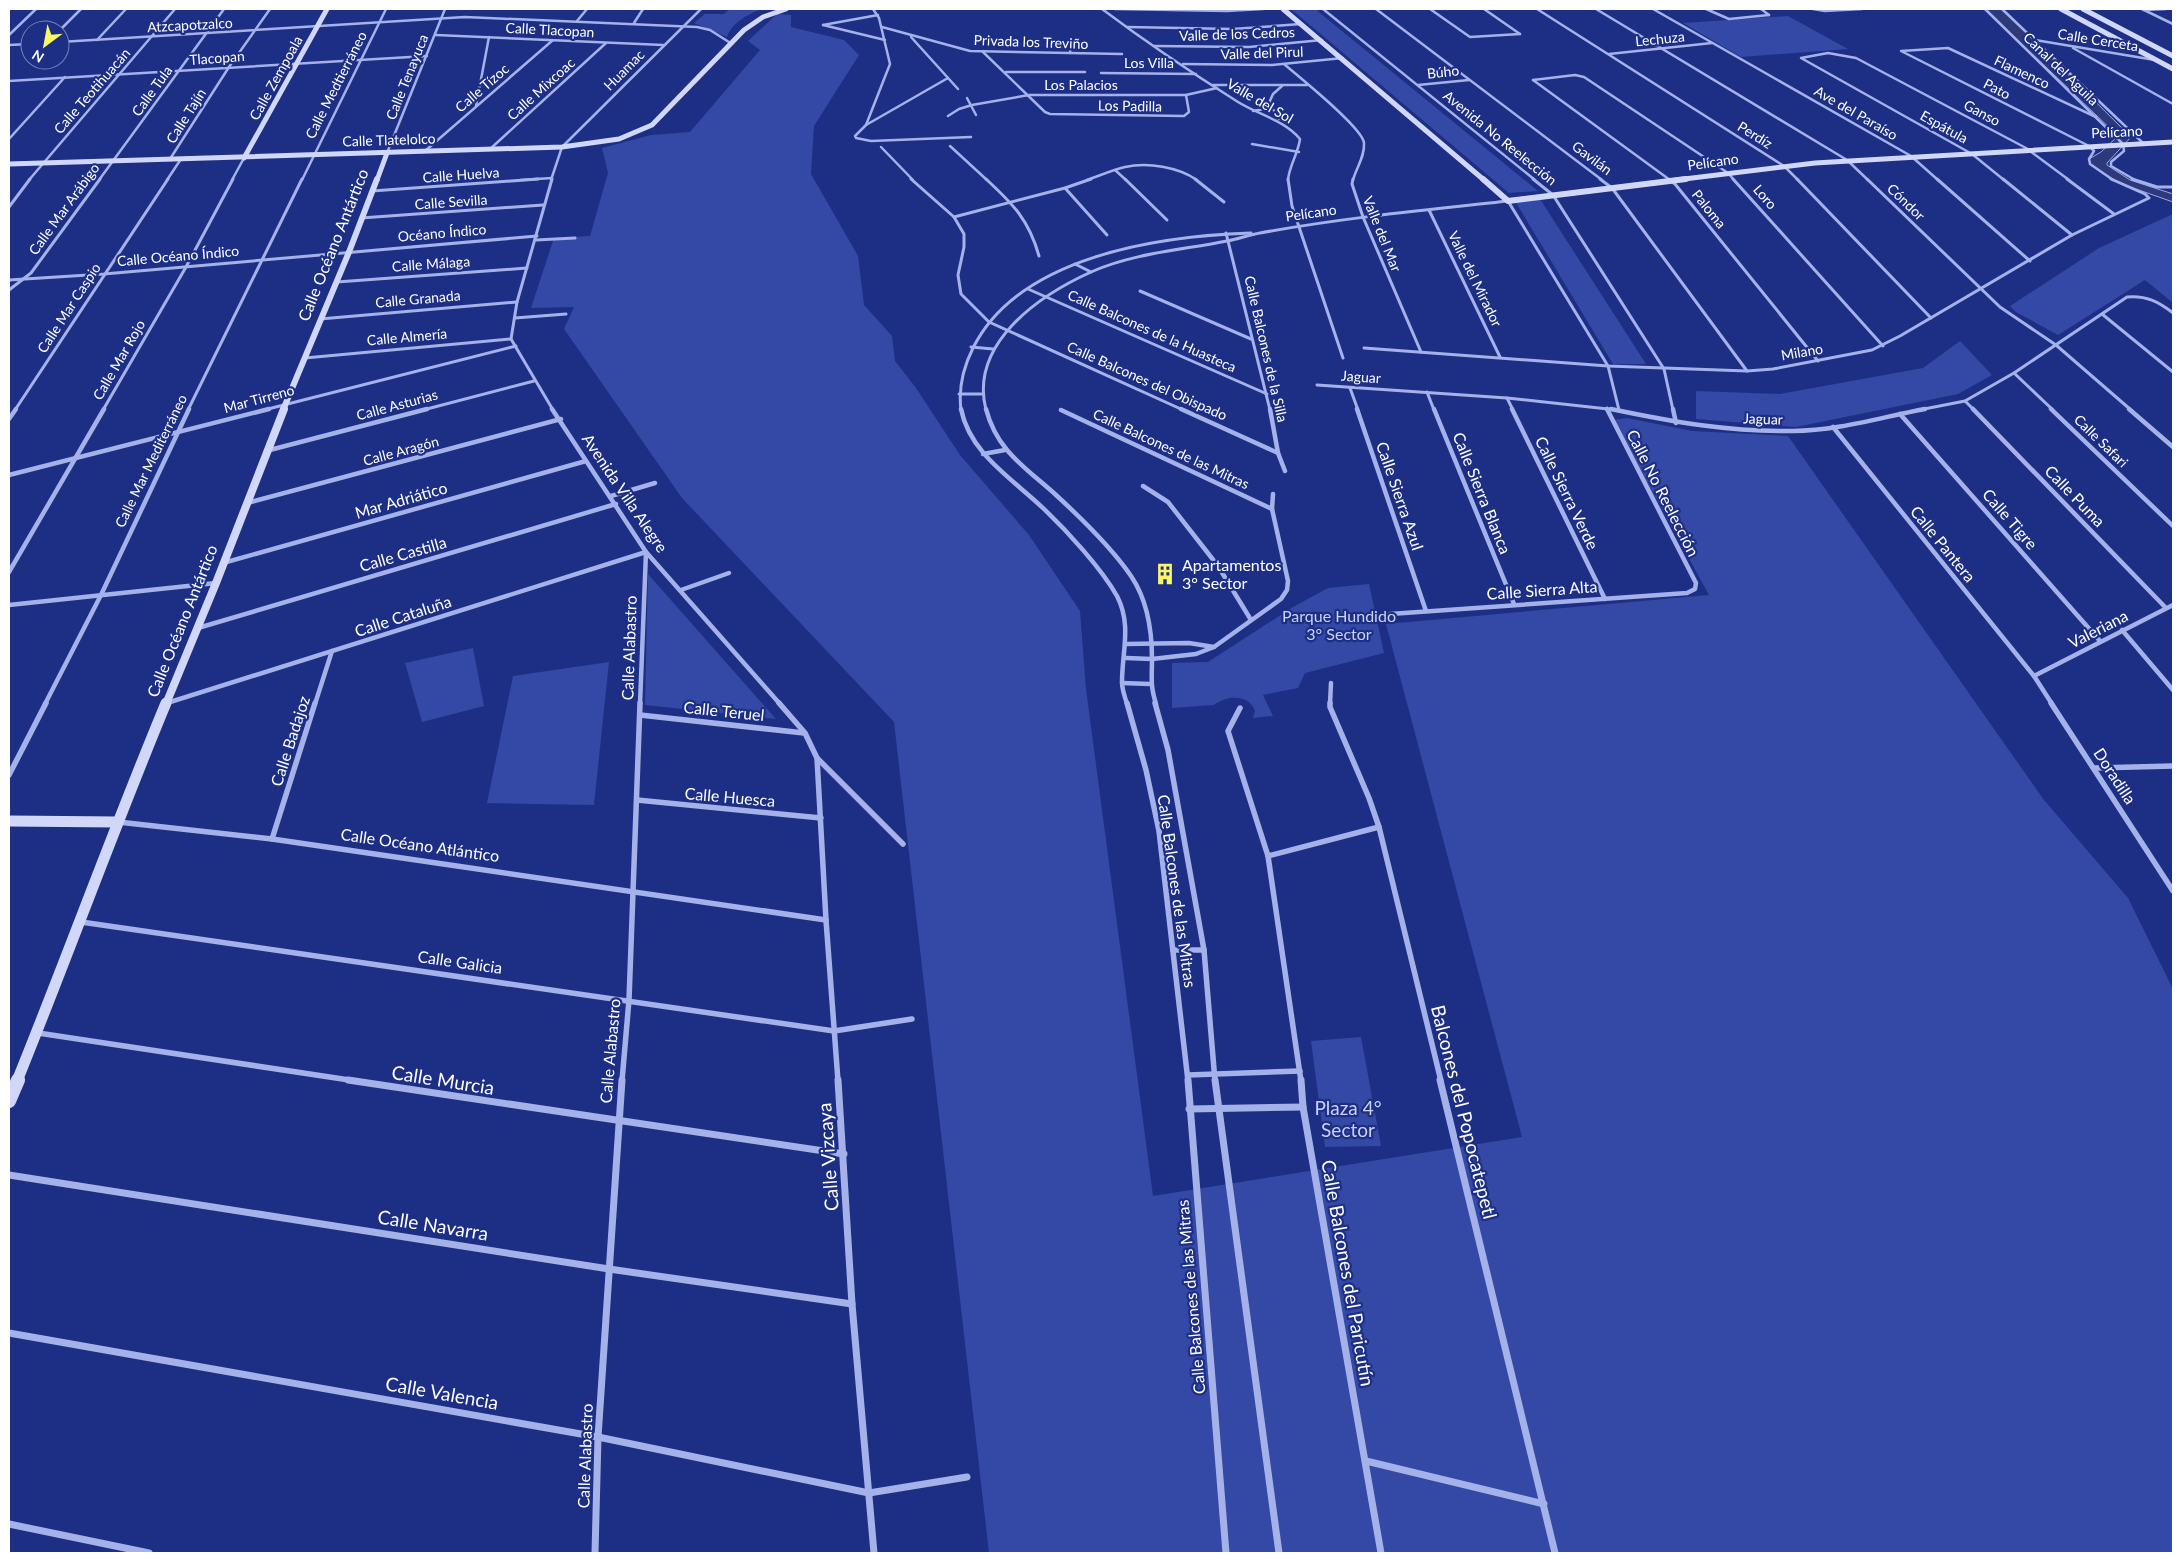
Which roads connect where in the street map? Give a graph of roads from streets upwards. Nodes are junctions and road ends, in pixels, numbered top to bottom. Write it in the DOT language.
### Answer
graph roads {
  1 [pos="36,9"];
  2 [pos="81,9"];
  3 [pos="126,9"];
  4 [pos="174,9"];
  5 [pos="224,9"];
  6 [pos="270,9"];
  7 [pos="327,9"];
  8 [pos="386,9"];
  9 [pos="445,9"];
  10 [pos="587,9"];
  11 [pos="643,9"];
  12 [pos="701,9"];
  13 [pos="786,9"];
  14 [pos="873,9"];
  15 [pos="1102,9"];
  16 [pos="1115,9"];
  17 [pos="1262,9"];
  18 [pos="1283,9"];
  19 [pos="1323,9"];
  20 [pos="1376,9"];
  21 [pos="1430,9"];
  22 [pos="1484,9"];
  23 [pos="1537,9"];
  24 [pos="1596,9"];
  25 [pos="1654,9"];
  26 [pos="1706,9"];
  27 [pos="1760,9"];
  28 [pos="1813,9"];
  29 [pos="1862,9"];
  30 [pos="1985,9"];
  31 [pos="2002,9"];
  32 [pos="2061,9"];
  33 [pos="2083,9"];
  34 [pos="2143,9"];
  35 [pos="2166,9"];
  36 [pos="878,15"];
  37 [pos="441,19"];
  38 [pos="70,20"];
  39 [pos="576,21"];
  40 [pos="378,23"];
  41 [pos="634,23"];
  42 [pos="1302,24"];
  43 [pos="2173,24"];
  44 [pos="686,26"];
  45 [pos="317,27"];
  46 [pos="882,27"];
  47 [pos="1127,27"];
  48 [pos="255,31"];
  49 [pos="206,34"];
  50 [pos="9,35"];
  51 [pos="436,35"];
  52 [pos="911,36"];
  53 [pos="152,37"];
  54 [pos="489,37"];
  55 [pos="97,40"];
  56 [pos="553,40"];
  57 [pos="885,40"];
  58 [pos="1322,40"];
  59 [pos="2034,40"];
  60 [pos="70,41"];
  61 [pos="1071,42"];
  62 [pos="606,43"];
  63 [pos="1713,43"];
  64 [pos="732,44"];
  65 [pos="662,45"];
  66 [pos="1153,46"];
  67 [pos="2069,46"];
  68 [pos="1662,48"];
  69 [pos="1906,50"];
  70 [pos="983,52"];
  71 [pos="1070,53"];
  72 [pos="1122,54"];
  73 [pos="1609,54"];
  74 [pos="427,56"];
  75 [pos="1807,56"];
  76 [pos="2173,56"];
  77 [pos="1343,58"];
  78 [pos="361,59"];
  79 [pos="2158,60"];
  80 [pos="297,63"];
  81 [pos="1182,64"];
  82 [pos="1284,64"];
  83 [pos="229,67"];
  84 [pos="2173,69"];
  85 [pos="179,70"];
  86 [pos="1005,72"];
  87 [pos="1086,72"];
  88 [pos="1101,73"];
  89 [pos="121,74"];
  90 [pos="1197,74"];
  91 [pos="1580,76"];
  92 [pos="65,78"];
  93 [pos="948,78"];
  94 [pos="1470,80"];
  95 [pos="10,82"];
  96 [pos="1212,85"];
  97 [pos="1307,85"];
  98 [pos="1418,85"];
  99 [pos="1283,86"];
  100 [pos="1218,88"];
  101 [pos="958,89"];
  102 [pos="1186,94"];
  103 [pos="1029,95"];
  104 [pos="967,98"];
  105 [pos="2173,104"];
  106 [pos="972,105"];
  107 [pos="476,107"];
  108 [pos="1270,108"];
  109 [pos="1253,111"];
  110 [pos="976,114"];
  111 [pos="948,116"];
  112 [pos="2096,117"];
  113 [pos="1279,120"];
  114 [pos="866,125"];
  115 [pos="971,137"];
  116 [pos="9,139"];
  117 [pos="2173,142"];
  118 [pos="2143,143"];
  119 [pos="1252,144"];
  120 [pos="2122,144"];
  121 [pos="881,146"];
  122 [pos="950,146"];
  123 [pos="2089,146"];
  124 [pos="562,147"];
  125 [pos="489,150"];
  126 [pos="2030,150"];
  127 [pos="425,152"];
  128 [pos="1298,152"];
  129 [pos="387,153"];
  130 [pos="1972,154"];
  131 [pos="312,156"];
  132 [pos="1911,156"];
  133 [pos="244,158"];
  134 [pos="170,159"];
  135 [pos="181,159"];
  136 [pos="113,160"];
  137 [pos="1847,160"];
  138 [pos="43,162"];
  139 [pos="9,164"];
  140 [pos="1784,166"];
  141 [pos="1115,170"];
  142 [pos="1728,173"];
  143 [pos="552,178"];
  144 [pos="1671,180"];
  145 [pos="2171,187"];
  146 [pos="1065,188"];
  147 [pos="1612,188"];
  148 [pos="372,191"];
  149 [pos="1553,195"];
  150 [pos="1508,201"];
  151 [pos="1011,202"];
  152 [pos="1224,202"];
  153 [pos="543,205"];
  154 [pos="9,208"];
  155 [pos="1429,210"];
  156 [pos="2114,214"];
  157 [pos="954,217"];
  158 [pos="1363,217"];
  159 [pos="361,218"];
  160 [pos="1167,220"];
  161 [pos="1300,227"];
  162 [pos="1226,232"];
  163 [pos="1258,233"];
  164 [pos="1107,234"];
  165 [pos="2072,235"];
  166 [pos="1185,237"];
  167 [pos="536,238"];
  168 [pos="575,238"];
  169 [pos="1229,241"];
  170 [pos="1139,245"];
  171 [pos="1193,246"];
  172 [pos="349,252"];
  173 [pos="1148,254"];
  174 [pos="1038,256"];
  175 [pos="263,260"];
  176 [pos="2030,260"];
  177 [pos="1075,264"];
  178 [pos="186,267"];
  179 [pos="527,268"];
  180 [pos="1091,272"];
  181 [pos="104,274"];
  182 [pos="9,280"];
  183 [pos="24,280"];
  184 [pos="336,282"];
  185 [pos="1981,288"];
  186 [pos="1028,289"];
  187 [pos="9,290"];
  188 [pos="1140,291"];
  189 [pos="1046,296"];
  190 [pos="518,302"];
  191 [pos="566,314"];
  192 [pos="2102,314"];
  193 [pos="2173,314"];
  194 [pos="515,318"];
  195 [pos="1931,318"];
  196 [pos="320,319"];
  197 [pos="989,322"];
  198 [pos="1006,330"];
  199 [pos="511,339"];
  200 [pos="1251,339"];
  201 [pos="516,346"];
  202 [pos="1883,346"];
  203 [pos="2056,346"];
  204 [pos="971,347"];
  205 [pos="1364,348"];
  206 [pos="994,349"];
  207 [pos="1421,352"];
  208 [pos="1500,357"];
  209 [pos="305,358"];
  210 [pos="1343,358"];
  211 [pos="1818,361"];
  212 [pos="1608,366"];
  213 [pos="1664,369"];
  214 [pos="1747,371"];
  215 [pos="2173,372"];
  216 [pos="2014,373"];
  217 [pos="534,381"];
  218 [pos="1317,385"];
  219 [pos="1350,388"];
  220 [pos="1427,392"];
  221 [pos="959,394"];
  222 [pos="982,394"];
  223 [pos="1266,394"];
  224 [pos="1507,398"];
  225 [pos="1965,401"];
  226 [pos="286,403"];
  227 [pos="1607,408"];
  228 [pos="1061,410"];
  229 [pos="1619,410"];
  230 [pos="1900,414"];
  231 [pos="9,419"];
  232 [pos="561,419"];
  233 [pos="1676,423"];
  234 [pos="1833,427"];
  235 [pos="177,433"];
  236 [pos="2173,447"];
  237 [pos="1005,450"];
  238 [pos="266,451"];
  239 [pos="1278,452"];
  240 [pos="983,454"];
  241 [pos="75,458"];
  242 [pos="586,460"];
  243 [pos="1285,471"];
  244 [pos="9,475"];
  245 [pos="655,483"];
  246 [pos="1144,486"];
  247 [pos="1273,494"];
  248 [pos="611,496"];
  249 [pos="246,503"];
  250 [pos="616,504"];
  251 [pos="1272,509"];
  252 [pos="2173,526"];
  253 [pos="646,552"];
  254 [pos="223,563"];
  255 [pos="9,572"];
  256 [pos="729,573"];
  257 [pos="216,583"];
  258 [pos="1695,589"];
  259 [pos="681,590"];
  260 [pos="101,595"];
  261 [pos="1605,599"];
  262 [pos="1514,604"];
  263 [pos="9,605"];
  264 [pos="2173,605"];
  265 [pos="2166,608"];
  266 [pos="1426,611"];
  267 [pos="1390,614"];
  268 [pos="1251,620"];
  269 [pos="198,628"];
  270 [pos="2122,630"];
  271 [pos="2100,640"];
  272 [pos="1126,644"];
  273 [pos="1151,645"];
  274 [pos="1214,647"];
  275 [pos="332,651"];
  276 [pos="1126,658"];
  277 [pos="1152,659"];
  278 [pos="2034,676"];
  279 [pos="1331,683"];
  280 [pos="1122,684"];
  281 [pos="1150,684"];
  282 [pos="2173,690"];
  283 [pos="166,704"];
  284 [pos="1240,708"];
  285 [pos="640,715"];
  286 [pos="805,733"];
  287 [pos="818,758"];
  288 [pos="2173,766"];
  289 [pos="2095,768"];
  290 [pos="9,776"];
  291 [pos="637,800"];
  292 [pos="821,818"];
  293 [pos="9,821"];
  294 [pos="117,822"];
  295 [pos="1379,827"];
  296 [pos="272,839"];
  297 [pos="904,844"];
  298 [pos="1268,856"];
  299 [pos="634,891"];
  300 [pos="2173,892"];
  301 [pos="826,920"];
  302 [pos="81,922"];
  303 [pos="1173,950"];
  304 [pos="1204,950"];
  305 [pos="629,1000"];
  306 [pos="912,1019"];
  307 [pos="834,1030"];
  308 [pos="38,1033"];
  309 [pos="1300,1071"];
  310 [pos="1188,1075"];
  311 [pos="1214,1075"];
  312 [pos="9,1101"];
  313 [pos="1303,1107"];
  314 [pos="1190,1109"];
  315 [pos="1218,1110"];
  316 [pos="618,1122"];
  317 [pos="844,1154"];
  318 [pos="9,1175"];
  319 [pos="609,1269"];
  320 [pos="852,1304"];
  321 [pos="9,1333"];
  322 [pos="598,1437"];
  323 [pos="1366,1462"];
  324 [pos="967,1477"];
  325 [pos="869,1493"];
  326 [pos="1544,1504"];
  327 [pos="9,1524"];
  328 [pos="149,1553"];
  329 [pos="595,1553"];
  330 [pos="874,1553"];
  331 [pos="1226,1553"];
  332 [pos="1279,1553"];
  333 [pos="1381,1553"];
  334 [pos="1555,1553"];
  1 -- 50 [label="street"];
  2 -- 38 [label="street"];
  3 -- 55 [label="street"];
  4 -- 53 [label="street, Calle Teotihuacán"];
  5 -- 49 [label="street, Calle Tula"];
  6 -- 48 [label="street, Calle Tajín"];
  7 -- 45 [label="street, Calle Zempoala"];
  8 -- 40 [label="street, Calle Medtierráneo"];
  9 -- 37 [label="street, Calle Tenayuca"];
  10 -- 39 [label="street"];
  11 -- 41 [label="street"];
  12 -- 44 [label="street, Huamac"];
  13 -- 64 [label="street, Calle Tlatelolco"];
  14 -- 36 [label="street"];
  15 -- 47 [label="street, Valle del Sol"];
  16 -- 17 [label="street"];
  18 -- 42 [label="street"];
  19 -- 98 [label="street, Avenida No Reelección"];
  20 -- 94 [label="street, Gavilán"];
  21 -- 22 [label="street"];
  23 -- 73 [label="street, Perdíz"];
  24 -- 68 [label="street, Cóndor"];
  25 -- 63 [label="street, Ave del Paraíso"];
  26 -- 27 [label="street"];
  28 -- 29 [label="street"];
  30 -- 112 [label="street, Canal del Aguila"];
  31 -- 59 [label="street"];
  32 -- 79 [label="street"];
  33 -- 76 [label="street"];
  34 -- 35 [label="street"];
  34 -- 43 [label="street"];
  36 -- 46 [label="street"];
  36 -- 57 [label="street"];
  37 -- 39 [label="street, Atzcapotzalco"];
  37 -- 40 [label="street, Atzcapotzalco"];
  37 -- 51 [label="street, Calle Tenayuca"];
  39 -- 41 [label="street, Atzcapotzalco"];
  40 -- 45 [label="street, Atzcapotzalco"];
  40 -- 78 [label="street, Calle Medtierráneo"];
  41 -- 44 [label="street, Atzcapotzalco"];
  42 -- 47 [label="street"];
  42 -- 58 [label="street"];
  44 -- 64 [label="street, Atzcapotzalco"];
  44 -- 65 [label="street, Huamac"];
  45 -- 48 [label="street, Atzcapotzalco"];
  45 -- 80 [label="street, Calle Zempoala"];
  46 -- 52 [label="street, Privada los Treviño"];
  46 -- 57 [label="street"];
  47 -- 66 [label="street, Valle del Sol"];
  48 -- 49 [label="street, Atzcapotzalco"];
  48 -- 83 [label="street, Calle Tajín"];
  49 -- 53 [label="street, Atzcapotzalco"];
  49 -- 85 [label="street, Calle Tula"];
  51 -- 54 [label="street, Calle Tlacopan"];
  51 -- 74 [label="street, Calle Tenayuca"];
  52 -- 70 [label="street, Privada los Treviño"];
  52 -- 93 [label="street"];
  53 -- 55 [label="street, Atzcapotzalco"];
  53 -- 89 [label="street, Calle Teotihuacán"];
  54 -- 56 [label="street, Calle Tlacopan"];
  54 -- 107 [label="street"];
  55 -- 60 [label="street, Atzcapotzalco"];
  56 -- 62 [label="street, Calle Tlacopan"];
  56 -- 107 [label="street, Calle Tízoc"];
  57 -- 114 [label="street"];
  58 -- 66 [label="street, Valle de los Cedros"];
  58 -- 77 [label="street"];
  59 -- 67 [label="street, Calle Cerceta"];
  59 -- 118 [label="street"];
  61 -- 71 [label="street"];
  62 -- 65 [label="street, Calle Tlacopan"];
  62 -- 125 [label="street, Calle Mixcoac"];
  63 -- 68 [label="street, Lechuza"];
  63 -- 132 [label="street, Ave del Paraíso"];
  64 -- 124 [label="street, Calle Tlatelolco"];
  65 -- 124 [label="street, Huamac"];
  66 -- 81 [label="street, Valle del Sol"];
  67 -- 79 [label="street, Calle Cerceta"];
  67 -- 105 [label="street"];
  68 -- 73 [label="street, Lechuza"];
  68 -- 137 [label="street, Cóndor"];
  69 -- 112 [label="street, Flamenco"];
  69 -- 123 [label="street, Pato"];
  70 -- 71 [label="street, Privada los Treviño"];
  70 -- 86 [label="street"];
  71 -- 72 [label="street, Privada los Treviño"];
  73 -- 140 [label="street, Perdíz"];
  74 -- 78 [label="street, Tlacopan"];
  74 -- 129 [label="street, Calle Tenayuca"];
  75 -- 126 [label="street, Ganso"];
  75 -- 130 [label="street, Espátula"];
  77 -- 82 [label="street, Valle del Pirul"];
  77 -- 150 [label="street"];
  78 -- 80 [label="street, Tlacopan"];
  78 -- 131 [label="street, Calle Medtierráneo"];
  79 -- 84 [label="street"];
  80 -- 83 [label="street, Tlacopan"];
  80 -- 133 [label="street, Calle Zempoala"];
  81 -- 82 [label="street, Valle del Pirul"];
  81 -- 90 [label="street, Valle del Sol"];
  82 -- 97 [label="street, Valle del Mar"];
  83 -- 85 [label="street, Tlacopan"];
  83 -- 134 [label="street, Calle Tajín"];
  85 -- 89 [label="street, Tlacopan"];
  85 -- 136 [label="street, Calle Tula"];
  86 -- 87 [label="street"];
  86 -- 103 [label="street"];
  88 -- 90 [label="street, Los Villa"];
  89 -- 92 [label="street, Tlacopan"];
  89 -- 138 [label="street, Calle Teotihuacán"];
  90 -- 96 [label="street, Valle del Sol"];
  91 -- 142 [label="street, Loro"];
  91 -- 144 [label="street, Paloma"];
  92 -- 95 [label="street, Tlacopan"];
  92 -- 116 [label="street"];
  93 -- 101 [label="street"];
  93 -- 114 [label="street"];
  94 -- 98 [label="street, Búho"];
  94 -- 147 [label="street, Gavilán"];
  96 -- 99 [label="street"];
  96 -- 100 [label="street, Valle del Sol"];
  97 -- 99 [label="street"];
  97 -- 158 [label="street, Valle del Mar"];
  98 -- 149 [label="street, Avenida No Reelección"];
  99 -- 108 [label="street"];
  100 -- 102 [label="street, Los Palacios"];
  100 -- 109 [label="street, Valle del Sol"];
  102 -- 103 [label="street, Los Palacios"];
  102 -- 103 [label="street, Los Padilla"];
  103 -- 106 [label="street, Los Palacios"];
  104 -- 106 [label="street"];
  106 -- 110 [label="street"];
  106 -- 111 [label="street, Los Palacios"];
  107 -- 127 [label="street, Calle Tízoc"];
  108 -- 109 [label="street"];
  108 -- 113 [label="street"];
  109 -- 113 [label="street, Valle del Sol"];
  112 -- 120 [label="street, Canal del Aguila"];
  113 -- 128 [label="street, Valle del Sol"];
  114 -- 115 [label="street"];
  117 -- 118 [label="street, Pelícano"];
  118 -- 120 [label="street, Pelícano"];
  119 -- 128 [label="street"];
  120 -- 123 [label="street, Pelícano"];
  120 -- 145 [label="street"];
  121 -- 157 [label="street"];
  122 -- 151 [label="street"];
  123 -- 126 [label="street, Pelícano"];
  123 -- 156 [label="street, Milano"];
  124 -- 125 [label="street, Calle Tlatelolco"];
  124 -- 143 [label="street"];
  125 -- 127 [label="street, Calle Tlatelolco"];
  126 -- 130 [label="street, Pelícano"];
  126 -- 156 [label="street, Ganso"];
  127 -- 129 [label="street, Calle Tlatelolco"];
  128 -- 161 [label="street"];
  129 -- 131 [label="street, Calle Tlatelolco"];
  129 -- 148 [label="street, Calle Océano Antártico"];
  130 -- 132 [label="street, Pelícano"];
  130 -- 165 [label="street, Espátula"];
  131 -- 133 [label="street, Calle Tlatelolco"];
  131 -- 175 [label="street, Calle Mar Mediterráneo"];
  132 -- 137 [label="street, Pelícano"];
  132 -- 176 [label="street, Ave del Paraíso"];
  133 -- 135 [label="street, Calle Tlatelolco"];
  133 -- 178 [label="street, Calle Mar Rojo"];
  134 -- 135 [label="street, Calle Tlatelolco"];
  134 -- 136 [label="street, Calle Tlatelolco"];
  135 -- 181 [label="street, Calle Mar Caspio"];
  136 -- 138 [label="street, Calle Tlatelolco"];
  136 -- 183 [label="street, Calle Mar Arábigo"];
  137 -- 140 [label="street, Pelícano"];
  137 -- 185 [label="street, Cóndor"];
  138 -- 139 [label="street, Calle Tlatelolco"];
  138 -- 154 [label="street, Calle Teotihuacán"];
  140 -- 142 [label="street, Pelícano"];
  140 -- 195 [label="street, Perdíz"];
  141 -- 146 [label="street"];
  141 -- 152 [label="street"];
  141 -- 160 [label="street"];
  142 -- 144 [label="street, Pelícano"];
  142 -- 202 [label="street, Loro"];
  143 -- 148 [label="street, Calle Huelva"];
  143 -- 153 [label="street"];
  144 -- 147 [label="street, Pelícano"];
  144 -- 211 [label="street, Paloma"];
  146 -- 151 [label="street"];
  146 -- 164 [label="street"];
  147 -- 149 [label="street, Pelícano"];
  147 -- 214 [label="street, Gavilán"];
  148 -- 159 [label="street, Calle Océano Antártico"];
  149 -- 150 [label="street, Pelícano"];
  149 -- 213 [label="street, Avenida No Reelección"];
  150 -- 155 [label="street, Pelícano"];
  150 -- 212 [label="street"];
  151 -- 157 [label="street"];
  151 -- 174 [label="street"];
  153 -- 159 [label="street, Calle Sevilla"];
  153 -- 167 [label="street"];
  155 -- 158 [label="street, Pelícano"];
  155 -- 208 [label="street, Valle del Mirador"];
  156 -- 165 [label="street, Milano"];
  157 -- 197 [label="street, Calle Balcones del Obispado"];
  158 -- 161 [label="street, Pelícano"];
  158 -- 207 [label="street, Valle del Mar"];
  159 -- 172 [label="street, Calle Océano Antártico"];
  161 -- 163 [label="street, Pelícano"];
  161 -- 210 [label="street"];
  162 -- 163 [label="street, Pelícano"];
  162 -- 166 [label="street, Calle Balcones de las Mitras"];
  162 -- 169 [label="street, Calle Balcones de la Silla"];
  163 -- 169 [label="street, Pelícano"];
  165 -- 176 [label="street, Milano"];
  166 -- 170 [label="street, Calle Balcones de las Mitras"];
  166 -- 171 [label="street"];
  167 -- 168 [label="street, Océano Índico"];
  167 -- 172 [label="street, Océano Índico"];
  167 -- 179 [label="street"];
  169 -- 171 [label="street, Calle Balcones de las Mitras"];
  169 -- 200 [label="street, Calle Balcones de la Silla"];
  170 -- 173 [label="street"];
  170 -- 177 [label="street, Calle Balcones de las Mitras"];
  171 -- 173 [label="street, Calle Balcones de las Mitras"];
  172 -- 175 [label="street, Calle Océano Índico"];
  172 -- 184 [label="street, Calle Océano Antártico"];
  173 -- 180 [label="street, Calle Balcones de las Mitras"];
  175 -- 178 [label="street, Calle Océano Índico"];
  175 -- 235 [label="street, Calle Mar Mediterráneo"];
  176 -- 185 [label="street, Milano"];
  177 -- 180 [label="street"];
  177 -- 186 [label="street, Calle Balcones de las Mitras"];
  178 -- 181 [label="street, Calle Océano Índico"];
  178 -- 241 [label="street, Calle Mar Rojo"];
  179 -- 184 [label="street, Calle Málaga"];
  179 -- 190 [label="street"];
  180 -- 189 [label="street, Calle Balcones de las Mitras"];
  181 -- 183 [label="street, Calle Océano Índico"];
  181 -- 231 [label="street, Calle Mar Caspio"];
  182 -- 183 [label="street, Calle Océano Índico"];
  183 -- 187 [label="street, Calle Mar Arábigo"];
  184 -- 196 [label="street, Calle Océano Antártico"];
  185 -- 195 [label="street, Milano"];
  185 -- 203 [label="street, Cóndor"];
  186 -- 189 [label="street, Calle Balcones de la Huasteca"];
  186 -- 197 [label="street, Calle Balcones de las Mitras"];
  188 -- 200 [label="street"];
  189 -- 198 [label="street, Calle Balcones de las Mitras"];
  189 -- 223 [label="street, Calle Balcones de la Huasteca"];
  190 -- 194 [label="street"];
  190 -- 196 [label="street, Calle Granada"];
  191 -- 194 [label="street"];
  192 -- 193 [label="street, Jaguar"];
  192 -- 203 [label="street, Jaguar"];
  192 -- 215 [label="street"];
  194 -- 199 [label="street"];
  195 -- 202 [label="street, Milano"];
  196 -- 209 [label="street, Calle Océano Antártico"];
  197 -- 198 [label="street, Calle Balcones del Obispado"];
  197 -- 204 [label="street, Calle Balcones de las Mitras"];
  198 -- 206 [label="street, Calle Balcones de las Mitras"];
  198 -- 239 [label="street, Calle Balcones del Obispado"];
  199 -- 201 [label="street, Avenida Villa Alegre"];
  199 -- 209 [label="street, Calle Almería"];
  200 -- 223 [label="street, Calle Balcones de la Silla"];
  201 -- 217 [label="street, Avenida Villa Alegre"];
  201 -- 226 [label="street, Mar Tirreno"];
  202 -- 211 [label="street, Milano"];
  203 -- 216 [label="street, Jaguar"];
  203 -- 236 [label="street, Cóndor"];
  204 -- 206 [label="street"];
  204 -- 221 [label="street, Calle Balcones de las Mitras"];
  205 -- 207 [label="street, Milano"];
  206 -- 222 [label="street, Calle Balcones de las Mitras"];
  207 -- 208 [label="street, Milano"];
  208 -- 212 [label="street, Milano"];
  209 -- 226 [label="street, Calle Océano Antártico"];
  211 -- 214 [label="street, Milano"];
  212 -- 213 [label="street, Milano"];
  212 -- 229 [label="street"];
  213 -- 214 [label="street, Milano"];
  213 -- 233 [label="street, Avenida No Reelección"];
  216 -- 225 [label="street, Jaguar"];
  216 -- 252 [label="street, Calle Safari"];
  217 -- 232 [label="street, Avenida Villa Alegre"];
  217 -- 238 [label="street, Calle Asturias"];
  218 -- 219 [label="street, Jaguar"];
  219 -- 220 [label="street, Jaguar"];
  219 -- 266 [label="street, Calle Sierra Azul"];
  220 -- 224 [label="street, Jaguar"];
  220 -- 262 [label="street, Calle Sierra Blanca"];
  221 -- 222 [label="street"];
  221 -- 240 [label="street, Calle Balcones de las Mitras"];
  222 -- 237 [label="street, Calle Balcones de las Mitras"];
  223 -- 239 [label="street, Calle Balcones de la Silla"];
  224 -- 227 [label="street, Jaguar"];
  224 -- 261 [label="street, Calle Sierra Verde"];
  225 -- 230 [label="street, Jaguar"];
  225 -- 265 [label="street, Calle Puma"];
  226 -- 235 [label="street, Mar Tirreno"];
  226 -- 238 [label="street, Calle Océano Antártico"];
  227 -- 229 [label="street, Jaguar"];
  227 -- 258 [label="street, Calle No Reelección"];
  228 -- 251 [label="street, Calle Balcones de las Mitras"];
  229 -- 233 [label="street, Jaguar"];
  230 -- 234 [label="street, Jaguar"];
  230 -- 271 [label="street, Calle Tigre"];
  232 -- 242 [label="street, Avenida Villa Alegre"];
  232 -- 249 [label="street, Calle Aragón"];
  233 -- 234 [label="street, Jaguar"];
  234 -- 278 [label="street, Calle Pantera"];
  235 -- 241 [label="street, Mar Tirreno"];
  235 -- 260 [label="street, Calle Mar Mediterráneo"];
  237 -- 240 [label="street"];
  237 -- 273 [label="street, Calle Balcones de las Mitras"];
  238 -- 249 [label="street, Calle Océano Antártico"];
  239 -- 243 [label="street, Calle Balcones de la Silla"];
  240 -- 272 [label="street, Calle Balcones de las Mitras"];
  241 -- 244 [label="street, Mar Tirreno"];
  241 -- 255 [label="street, Calle Mar Rojo"];
  242 -- 248 [label="street, Avenida Villa Alegre"];
  242 -- 254 [label="street, Mar Adriático"];
  245 -- 248 [label="street"];
  246 -- 268 [label="street"];
  247 -- 251 [label="street"];
  248 -- 250 [label="street, Avenida Villa Alegre"];
  249 -- 254 [label="street, Calle Océano Antártico"];
  250 -- 253 [label="street, Avenida Villa Alegre"];
  250 -- 269 [label="street, Calle Castilla"];
  251 -- 268 [label="street"];
  253 -- 259 [label="street, Avenida Villa Alegre"];
  253 -- 275 [label="street, Calle Cataluña"];
  253 -- 285 [label="street, Calle Alabastro"];
  254 -- 257 [label="street, Calle Océano Antártico"];
  256 -- 259 [label="street"];
  257 -- 260 [label="street"];
  257 -- 269 [label="street, Calle Océano Antártico"];
  258 -- 261 [label="street, Calle Sierra Alta"];
  259 -- 286 [label="street, Avenida Villa Alegre"];
  260 -- 263 [label="street"];
  260 -- 290 [label="street, Calle Mar Mediterráneo"];
  261 -- 262 [label="street, Calle Sierra Alta"];
  262 -- 266 [label="street, Calle Sierra Alta"];
  264 -- 265 [label="street, Valeriana"];
  265 -- 270 [label="street, Valeriana"];
  266 -- 267 [label="street, Calle Sierra Alta"];
  268 -- 274 [label="street"];
  269 -- 283 [label="street, Calle Océano Antártico"];
  270 -- 271 [label="street, Valeriana"];
  270 -- 282 [label="street"];
  271 -- 278 [label="street, Valeriana"];
  272 -- 273 [label="street"];
  272 -- 276 [label="street, Calle Balcones de las Mitras"];
  273 -- 274 [label="street"];
  273 -- 277 [label="street, Calle Balcones de las Mitras"];
  274 -- 277 [label="street"];
  275 -- 283 [label="street, Calle Cataluña"];
  275 -- 296 [label="street, Calle Badajoz"];
  276 -- 277 [label="street"];
  276 -- 280 [label="street, Calle Balcones de las Mitras"];
  277 -- 281 [label="street, Calle Balcones de las Mitras"];
  278 -- 289 [label="street, Doradilla"];
  279 -- 295 [label="street, Balcones del Popocatepetl"];
  280 -- 281 [label="street"];
  280 -- 303 [label="street, Calle Balcones de las Mitras"];
  281 -- 304 [label="street, Calle Balcones de las Mitras"];
  283 -- 294 [label="street, Calle Océano Antártico"];
  284 -- 298 [label="street, Calle Balcones del Paricutín"];
  285 -- 286 [label="street, Calle Teruel"];
  285 -- 291 [label="street, Calle Alabastro"];
  286 -- 287 [label="street, Avenida Villa Alegre"];
  287 -- 292 [label="street, Calle Vizcaya"];
  287 -- 297 [label="street, Avenida Villa Alegre"];
  288 -- 289 [label="street"];
  289 -- 300 [label="street, Doradilla"];
  291 -- 292 [label="street, Calle Huesca"];
  291 -- 299 [label="street, Calle Alabastro"];
  292 -- 301 [label="street, Calle Vizcaya"];
  293 -- 294 [label="street, Calle Océano Atlántico"];
  294 -- 296 [label="street, Calle Océano Atlántico"];
  294 -- 302 [label="street, Calle Océano Antártico"];
  295 -- 298 [label="street"];
  295 -- 326 [label="street, Balcones del Popocatepetl"];
  296 -- 299 [label="street, Calle Océano Atlántico"];
  298 -- 309 [label="street, Calle Balcones del Paricutín"];
  299 -- 301 [label="street, Calle Océano Atlántico"];
  299 -- 305 [label="street, Calle Alabastro"];
  301 -- 307 [label="street, Calle Vizcaya"];
  302 -- 305 [label="street, Calle Galicia"];
  302 -- 308 [label="street, Calle Océano Antártico"];
  303 -- 304 [label="street"];
  303 -- 310 [label="street, Calle Balcones de las Mitras"];
  304 -- 311 [label="street, Calle Balcones de las Mitras"];
  305 -- 307 [label="street, Calle Galicia"];
  305 -- 316 [label="street, Calle Alabastro"];
  306 -- 307 [label="street, Calle Galicia"];
  307 -- 317 [label="street, Calle Vizcaya"];
  308 -- 312 [label="street, Calle Océano Antártico"];
  308 -- 316 [label="street, Calle Murcia"];
  309 -- 311 [label="street"];
  309 -- 313 [label="street, Calle Balcones del Paricutín"];
  310 -- 311 [label="street"];
  310 -- 314 [label="street, Calle Balcones de las Mitras"];
  311 -- 315 [label="street, Calle Balcones de las Mitras"];
  313 -- 315 [label="street"];
  313 -- 323 [label="street, Calle Balcones del Paricutín"];
  314 -- 315 [label="street"];
  314 -- 331 [label="street, Calle Balcones de las Mitras"];
  315 -- 332 [label="street, Calle Balcones de las Mitras"];
  316 -- 317 [label="street, Calle Murcia"];
  316 -- 319 [label="street, Calle Alabastro"];
  317 -- 320 [label="street, Calle Vizcaya"];
  318 -- 319 [label="street, Calle Navarra"];
  319 -- 320 [label="street, Calle Navarra"];
  319 -- 322 [label="street, Calle Alabastro"];
  320 -- 325 [label="street, Calle Vizcaya"];
  321 -- 322 [label="street, Calle Valencia"];
  322 -- 325 [label="street, Calle Valencia"];
  322 -- 329 [label="street, Calle Alabastro"];
  323 -- 326 [label="street"];
  323 -- 333 [label="street, Calle Balcones del Paricutín"];
  324 -- 325 [label="street"];
  325 -- 330 [label="street, Calle Vizcaya"];
  326 -- 334 [label="street, Balcones del Popocatepetl"];
  327 -- 328 [label="street"];
}
